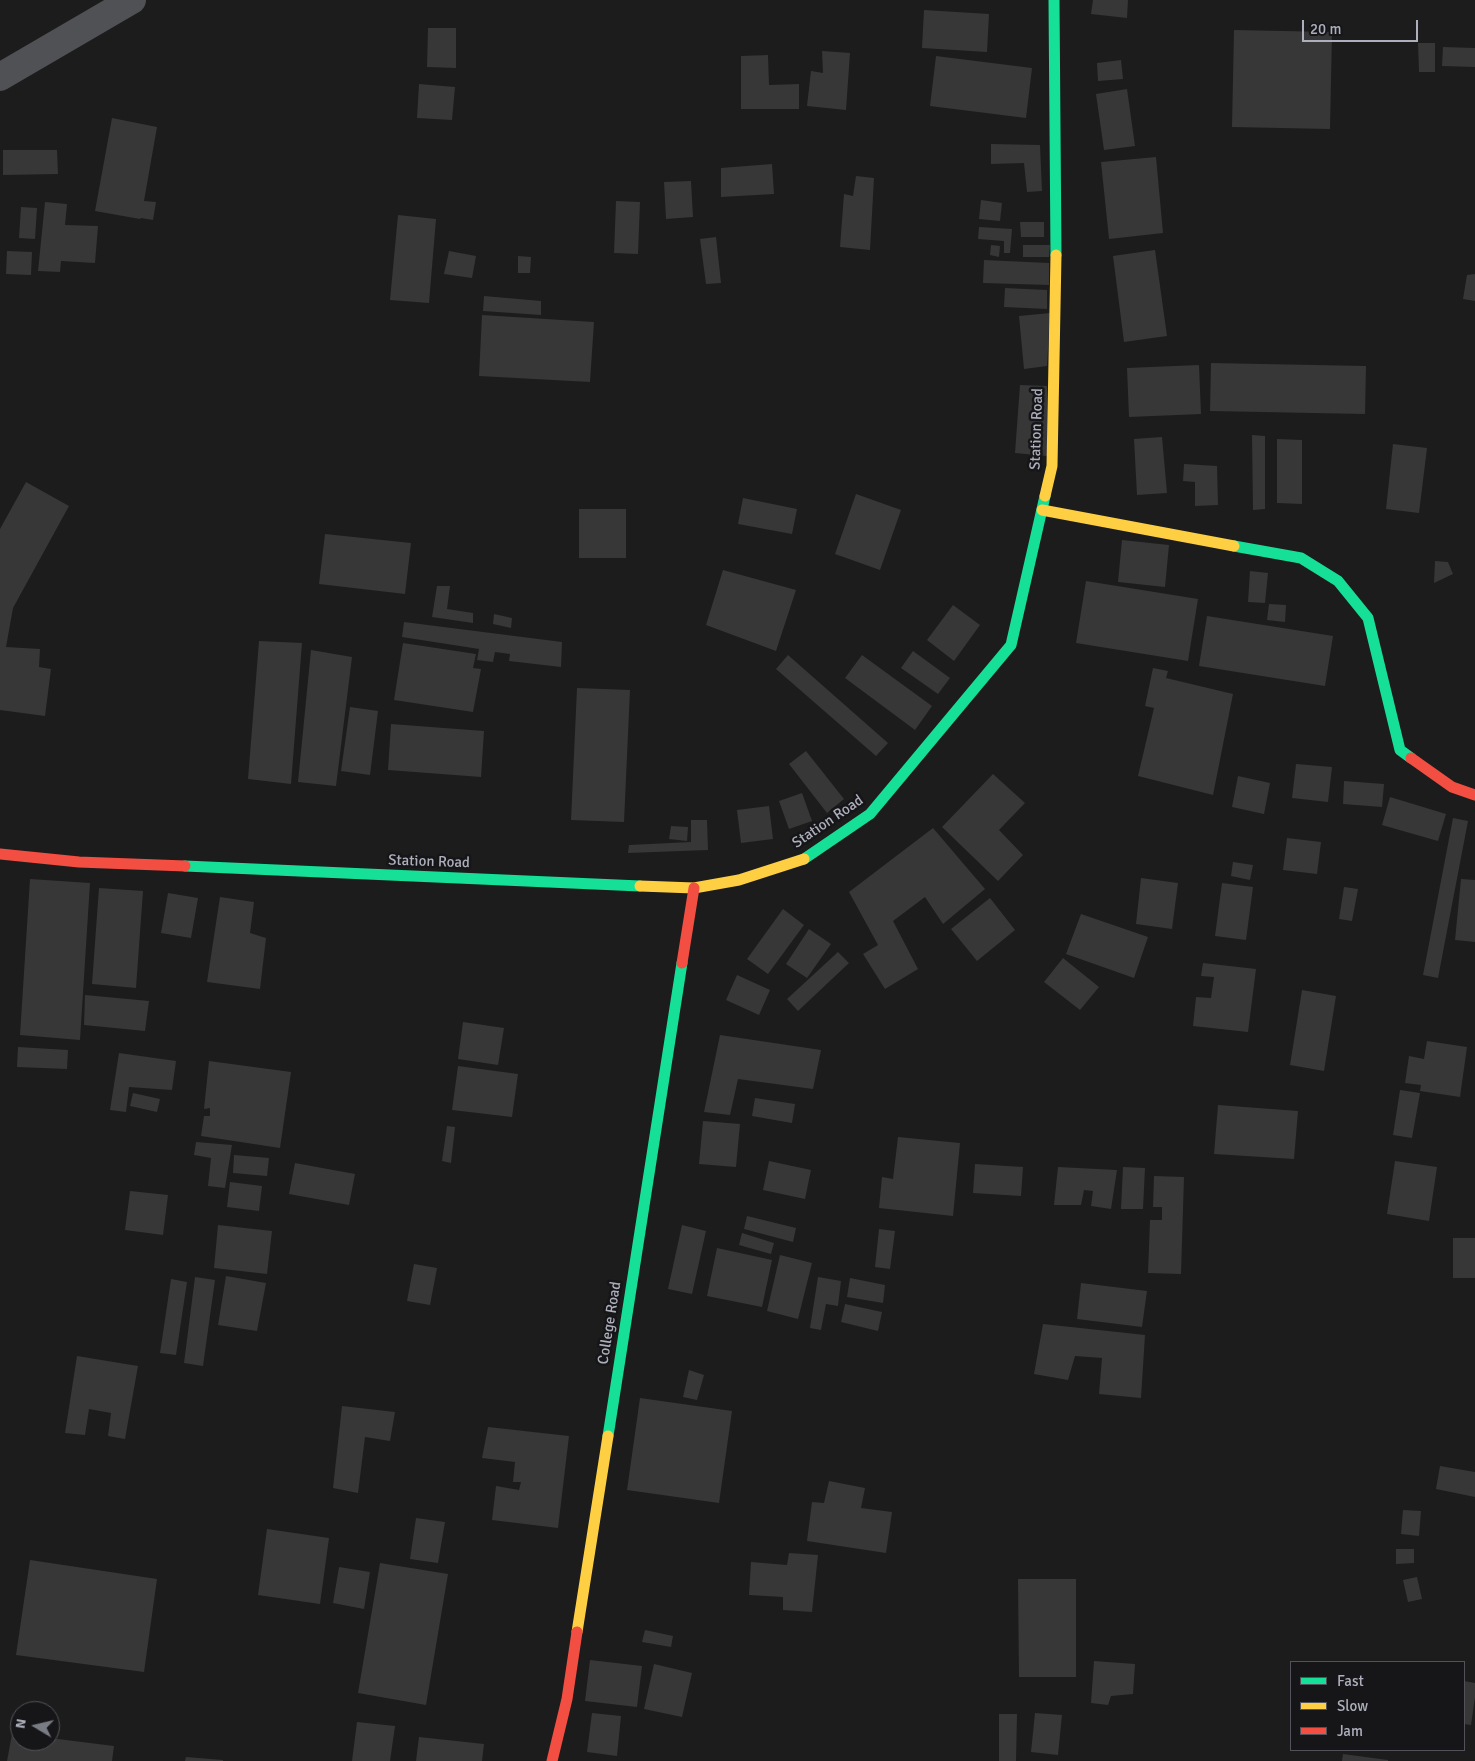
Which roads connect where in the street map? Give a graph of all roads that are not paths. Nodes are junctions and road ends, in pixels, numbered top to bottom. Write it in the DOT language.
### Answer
graph roads {
  1 [pos="132,0"];
  2 [pos="1054,0"];
  3 [pos="0,77"];
  4 [pos="1042,510"];
  5 [pos="1475,794"];
  6 [pos="0,854"];
  7 [pos="694,888"];
  8 [pos="552,1761"];
  1 -- 3 [label="street"];
  2 -- 4 [label="main road, Station Road"];
  4 -- 5 [label="main road"];
  4 -- 7 [label="main road, Station Road"];
  6 -- 7 [label="main road, Station Road"];
  7 -- 8 [label="main road, College Road"];
}
